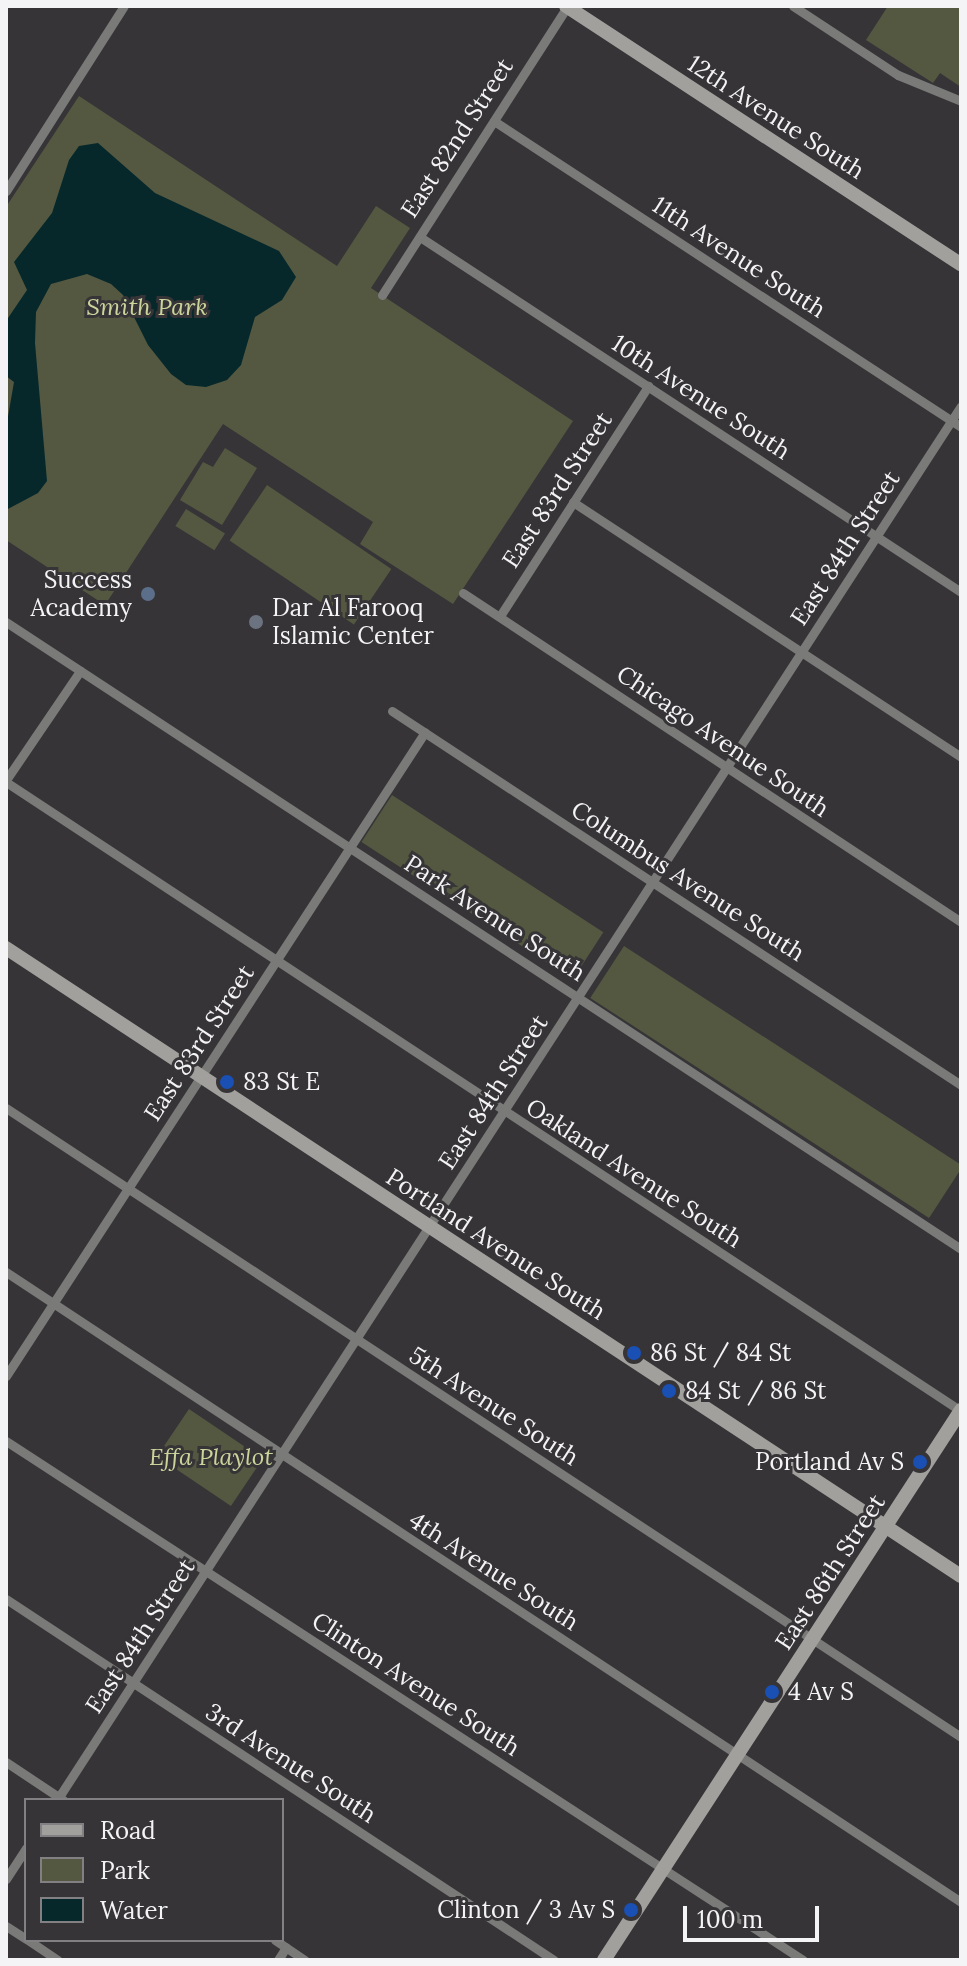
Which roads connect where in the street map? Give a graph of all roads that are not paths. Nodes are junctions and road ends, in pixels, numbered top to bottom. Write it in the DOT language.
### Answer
graph roads {
  1 [pos="124,6"];
  2 [pos="567,6"];
  3 [pos="793,6"];
  4 [pos="961,101"];
  5 [pos="494,121"];
  6 [pos="6,191"];
  7 [pos="420,237"];
  8 [pos="961,264"];
  9 [pos="382,295"];
  10 [pos="648,386"];
  11 [pos="961,406"];
  12 [pos="951,421"];
  13 [pos="961,427"];
  14 [pos="573,502"];
  15 [pos="876,536"];
  16 [pos="961,592"];
  17 [pos="463,593"];
  18 [pos="500,616"];
  19 [pos="6,622"];
  20 [pos="802,652"];
  21 [pos="80,671"];
  22 [pos="392,711"];
  23 [pos="425,732"];
  24 [pos="961,757"];
  25 [pos="727,767"];
  26 [pos="6,781"];
  27 [pos="350,847"];
  28 [pos="653,882"];
  29 [pos="961,922"];
  30 [pos="6,948"];
  31 [pos="276,962"];
  32 [pos="578,997"];
  33 [pos="201,1076"];
  34 [pos="961,1085"];
  35 [pos="6,1108"];
  36 [pos="504,1111"];
  37 [pos="128,1189"];
  38 [pos="430,1226"];
  39 [pos="961,1249"];
  40 [pos="6,1272"];
  41 [pos="53,1304"];
  42 [pos="356,1339"];
  43 [pos="6,1376"];
  44 [pos="961,1410"];
  45 [pos="6,1441"];
  46 [pos="282,1455"];
  47 [pos="885,1527"];
  48 [pos="206,1571"];
  49 [pos="961,1576"];
  50 [pos="6,1599"];
  51 [pos="812,1640"];
  52 [pos="133,1683"];
  53 [pos="961,1737"];
  54 [pos="737,1756"];
  55 [pos="6,1762"];
  56 [pos="59,1798"];
  57 [pos="61,1798"];
  58 [pos="24,1851"];
  59 [pos="664,1868"];
  60 [pos="6,1879"];
  61 [pos="961,1902"];
  62 [pos="6,1926"];
  63 [pos="24,1937"];
  64 [pos="31,1942"];
  65 [pos="278,1942"];
  66 [pos="286,1947"];
  67 [pos="58,1960"];
  68 [pos="278,1960"];
  69 [pos="305,1960"];
  70 [pos="554,1960"];
  71 [pos="604,1960"];
  72 [pos="803,1960"];
  1 -- 6 [label="street"];
  2 -- 5 [label="street, East 82nd Street"];
  2 -- 8 [label="main road, 12th Avenue South"];
  3 -- 4 [label="street"];
  5 -- 7 [label="street, East 82nd Street"];
  5 -- 12 [label="street, 11th Avenue South"];
  7 -- 9 [label="street, East 82nd Street"];
  7 -- 10 [label="street, 10th Avenue South"];
  10 -- 14 [label="street, East 83rd Street"];
  10 -- 15 [label="street, 10th Avenue South"];
  11 -- 12 [label="street, East 84th Street"];
  12 -- 13 [label="street, 11th Avenue South"];
  12 -- 15 [label="street, East 84th Street"];
  14 -- 18 [label="street, East 83rd Street"];
  14 -- 20 [label="street"];
  15 -- 16 [label="street, 10th Avenue South"];
  15 -- 20 [label="street, East 84th Street"];
  17 -- 18 [label="street, Chicago Avenue South"];
  18 -- 25 [label="street, Chicago Avenue South"];
  19 -- 21 [label="street, Park Avenue South"];
  20 -- 24 [label="street"];
  20 -- 25 [label="street, East 84th Street"];
  21 -- 26 [label="street"];
  21 -- 27 [label="street, Park Avenue South"];
  22 -- 23 [label="street, Columbus Avenue South"];
  23 -- 27 [label="street, East 83rd Street"];
  23 -- 28 [label="street, Columbus Avenue South"];
  25 -- 28 [label="street, East 84th Street"];
  25 -- 29 [label="street, Chicago Avenue South"];
  26 -- 31 [label="street, Oakland Avenue South"];
  27 -- 31 [label="street, East 83rd Street"];
  27 -- 32 [label="street, Park Avenue South"];
  28 -- 32 [label="street, East 84th Street"];
  28 -- 34 [label="street, Columbus Avenue South"];
  30 -- 33 [label="main road, Portland Avenue South"];
  31 -- 33 [label="street, East 83rd Street"];
  31 -- 36 [label="street, Oakland Avenue South"];
  32 -- 36 [label="street, East 84th Street"];
  32 -- 39 [label="street, Park Avenue South"];
  33 -- 37 [label="street, East 83rd Street"];
  33 -- 38 [label="main road, Portland Avenue South"];
  35 -- 37 [label="street, 5th Avenue South"];
  36 -- 38 [label="street, East 84th Street"];
  36 -- 44 [label="street, Oakland Avenue South"];
  37 -- 41 [label="street, East 83rd Street"];
  37 -- 42 [label="street, 5th Avenue South"];
  38 -- 42 [label="street, East 84th Street"];
  38 -- 47 [label="main road, Portland Avenue South"];
  40 -- 41 [label="street, 4th Avenue South"];
  41 -- 43 [label="street, East 83rd Street"];
  41 -- 46 [label="street, 4th Avenue South"];
  42 -- 46 [label="street, East 84th Street"];
  42 -- 51 [label="street, 5th Avenue South"];
  44 -- 47 [label="main road, East 86th Street"];
  45 -- 48 [label="street, Clinton Avenue South"];
  46 -- 48 [label="street, East 84th Street"];
  46 -- 54 [label="street, 4th Avenue South"];
  47 -- 49 [label="main road, Portland Avenue South"];
  47 -- 51 [label="main road, East 86th Street"];
  48 -- 52 [label="street, East 84th Street"];
  48 -- 59 [label="street, Clinton Avenue South"];
  50 -- 52 [label="street, 3rd Avenue South"];
  51 -- 53 [label="street, 5th Avenue South"];
  51 -- 54 [label="main road, East 86th Street"];
  52 -- 57 [label="street, East 84th Street"];
  52 -- 70 [label="street, 3rd Avenue South"];
  54 -- 59 [label="main road, East 86th Street"];
  54 -- 61 [label="street, 4th Avenue South"];
  55 -- 56 [label="street"];
  58 -- 60 [label="street"];
  59 -- 71 [label="main road, East 86th Street"];
  59 -- 72 [label="street, Clinton Avenue South"];
  62 -- 63 [label="street"];
  64 -- 67 [label="street"];
  65 -- 66 [label="street"];
  66 -- 68 [label="street"];
  66 -- 69 [label="street"];
}
